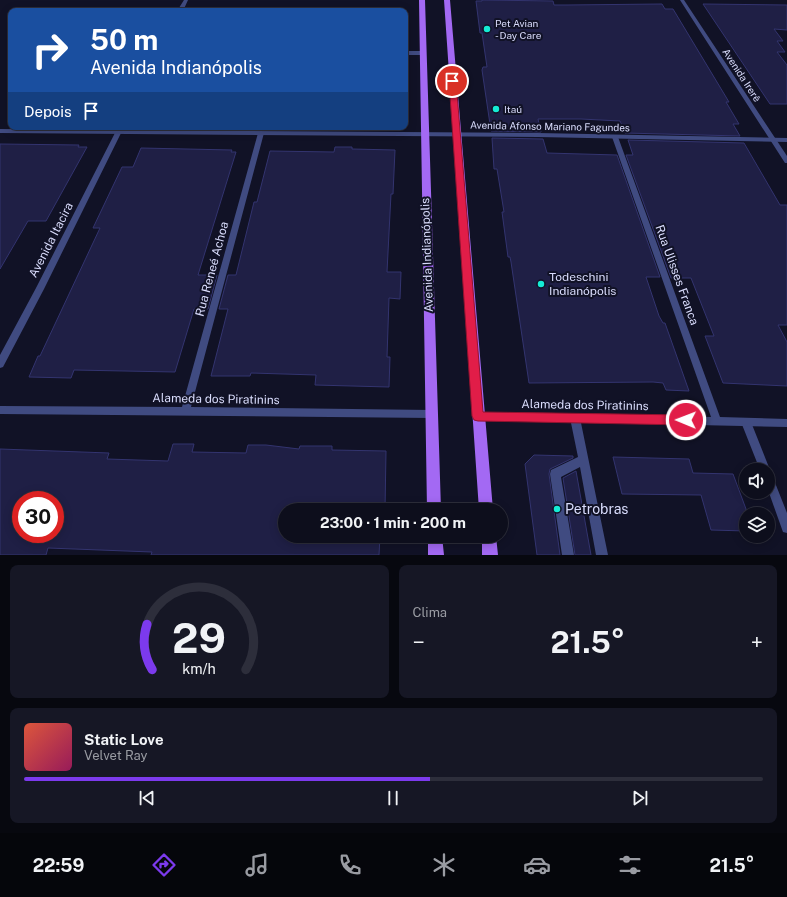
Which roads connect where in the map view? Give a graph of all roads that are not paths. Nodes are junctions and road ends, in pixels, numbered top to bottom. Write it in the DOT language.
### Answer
graph roads {
  1 [pos="422,0"];
  2 [pos="447,0"];
  3 [pos="682,0"];
  4 [pos="408,53"];
  5 [pos="422,54"];
  6 [pos="120,130"];
  7 [pos="0,131"];
  8 [pos="261,133"];
  9 [pos="424,134"];
  10 [pos="457,134"];
  11 [pos="615,137"];
  12 [pos="774,140"];
  13 [pos="787,140"];
  14 [pos="787,161"];
  15 [pos="0,364"];
  16 [pos="0,410"];
  17 [pos="185,412"];
  18 [pos="432,414"];
  19 [pos="478,416"];
  20 [pos="575,418"];
  21 [pos="717,421"];
  22 [pos="746,422"];
  23 [pos="787,423"];
  24 [pos="584,459"];
  25 [pos="762,463"];
  26 [pos="775,495"];
  27 [pos="434,503"];
  28 [pos="485,503"];
  29 [pos="787,528"];
  30 [pos="435,543"];
  31 [pos="489,543"];
  32 [pos="436,555"];
  33 [pos="490,555"];
  34 [pos="568,555"];
  35 [pos="602,555"];
  1 -- 5 [label="main road, Avenida Indianópolis"];
  2 -- 10 [label="main road"];
  3 -- 12 [label="street, Avenida Irerê"];
  4 -- 5 [label="street"];
  5 -- 9 [label="main road, Avenida Indianópolis"];
  6 -- 7 [label="street, Avenida Afonso Mariano Fagundes"];
  6 -- 8 [label="street, Avenida Afonso Mariano Fagundes"];
  6 -- 15 [label="street, Avenida Itacira"];
  8 -- 9 [label="street, Avenida Afonso Mariano Fagundes"];
  8 -- 17 [label="street, Rua Reneé Achoa"];
  9 -- 10 [label="street, Avenida Afonso Mariano Fagundes"];
  9 -- 18 [label="main road, Avenida Indianópolis"];
  10 -- 11 [label="street, Avenida Afonso Mariano Fagundes"];
  10 -- 19 [label="main road"];
  11 -- 12 [label="street, Avenida Afonso Mariano Fagundes"];
  11 -- 21 [label="street, Rua Ulisses Franca"];
  12 -- 13 [label="street, Avenida Afonso Mariano Fagundes"];
  12 -- 14 [label="street, Avenida Irerê"];
  16 -- 17 [label="street, Alameda dos Piratinins"];
  17 -- 18 [label="street, Alameda dos Piratinins"];
  18 -- 27 [label="main road, Avenida Indianópolis"];
  19 -- 20 [label="street, Alameda dos Piratinins"];
  19 -- 28 [label="main road"];
  20 -- 21 [label="street, Alameda dos Piratinins"];
  20 -- 24 [label="street"];
  21 -- 22 [label="street, Alameda dos Piratinins"];
  22 -- 23 [label="street, Alameda dos Piratinins"];
  22 -- 25 [label="street"];
  24 -- 34 [label="street"];
  24 -- 35 [label="street"];
  26 -- 29 [label="street"];
  30 -- 32 [label="main road"];
  31 -- 33 [label="main road"];
}
